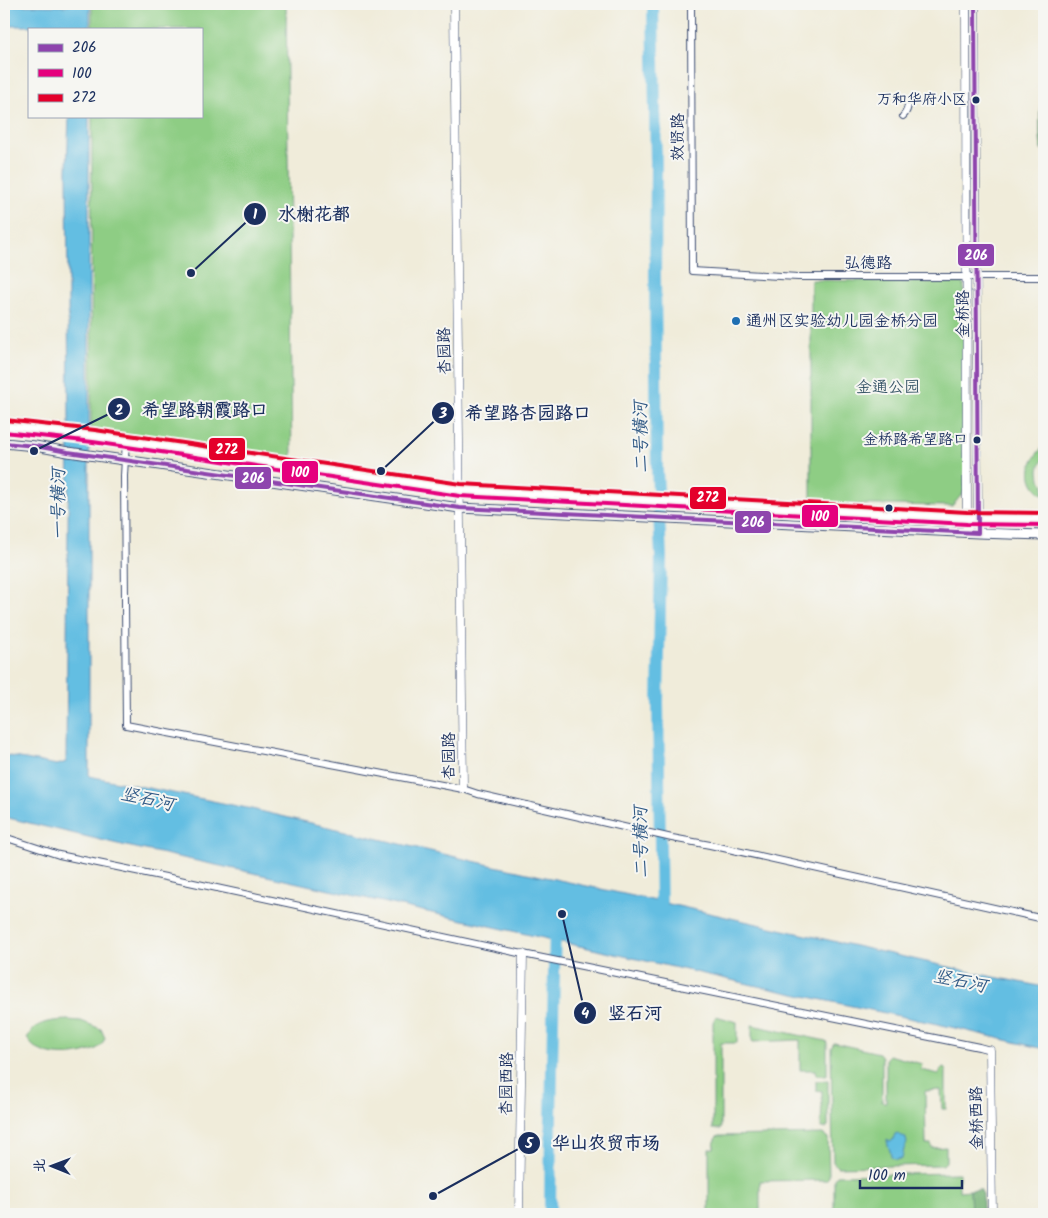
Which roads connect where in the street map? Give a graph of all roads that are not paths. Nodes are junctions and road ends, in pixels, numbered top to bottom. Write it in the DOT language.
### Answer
graph roads {
  1 [pos="454,4"];
  2 [pos="691,4"];
  3 [pos="966,4"];
  4 [pos="975,4"];
  5 [pos="908,103"];
  6 [pos="903,116"];
  7 [pos="692,271"];
  8 [pos="977,276"];
  9 [pos="1044,277"];
  10 [pos="4,426"];
  11 [pos="126,441"];
  12 [pos="4,443"];
  13 [pos="124,460"];
  14 [pos="460,490"];
  15 [pos="460,508"];
  16 [pos="967,518"];
  17 [pos="978,518"];
  18 [pos="1044,519"];
  19 [pos="967,532"];
  20 [pos="978,534"];
  21 [pos="1044,535"];
  22 [pos="463,789"];
  23 [pos="4,837"];
  24 [pos="1044,918"];
  25 [pos="523,954"];
  26 [pos="990,1050"];
  27 [pos="519,1214"];
  28 [pos="992,1214"];
  1 -- 14 [label="street, 杏园路"];
  2 -- 7 [label="street, 效贤路"];
  3 -- 16 [label="street, 金桥路"];
  4 -- 8 [label="street, 金桥路"];
  5 -- 6 [label="street"];
  7 -- 8 [label="street, 弘德路"];
  8 -- 9 [label="street, 弘德路"];
  8 -- 17 [label="street, 金桥路"];
  10 -- 11 [label="main road"];
  11 -- 13 [label="street"];
  11 -- 14 [label="main road"];
  12 -- 13 [label="main road"];
  13 -- 15 [label="main road"];
  13 -- 22 [label="street"];
  14 -- 15 [label="street, 杏园路"];
  14 -- 16 [label="main road"];
  15 -- 19 [label="main road"];
  15 -- 22 [label="street, 杏园路"];
  16 -- 17 [label="main road"];
  16 -- 19 [label="street, 金桥路"];
  17 -- 18 [label="main road"];
  17 -- 20 [label="street, 金桥路"];
  19 -- 20 [label="main road"];
  20 -- 21 [label="main road"];
  22 -- 24 [label="street"];
  23 -- 25 [label="street"];
  25 -- 26 [label="street"];
  25 -- 27 [label="street, 杏园西路"];
  26 -- 28 [label="street, 金桥西路"];
}
